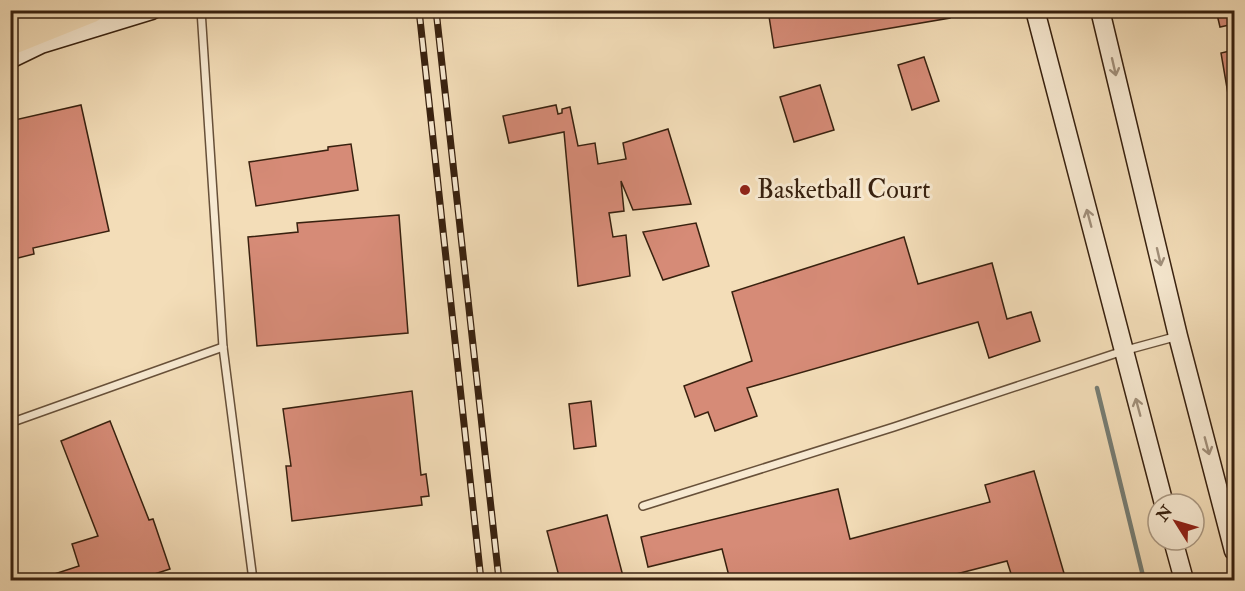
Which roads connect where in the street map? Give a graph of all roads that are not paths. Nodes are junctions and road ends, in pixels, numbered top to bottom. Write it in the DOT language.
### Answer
graph roads {
  1 [pos="35,10"];
  2 [pos="92,10"];
  3 [pos="152,10"];
  4 [pos="201,10"];
  5 [pos="1035,10"];
  6 [pos="1100,10"];
  7 [pos="10,21"];
  8 [pos="10,43"];
  9 [pos="10,59"];
  10 [pos="1178,336"];
  11 [pos="223,347"];
  12 [pos="1123,351"];
  13 [pos="10,423"];
  14 [pos="1161,492"];
  15 [pos="643,506"];
  16 [pos="1234,551"];
  17 [pos="1176,552"];
  18 [pos="253,580"];
  19 [pos="1184,580"];
  1 -- 7 [label="highway"];
  2 -- 8 [label="highway"];
  3 -- 9 [label="street"];
  4 -- 11 [label="lane"];
  12 -- 5 [label="street, one-way"];
  6 -- 10 [label="street, one-way"];
  10 -- 12 [label="lane"];
  10 -- 16 [label="street, one-way"];
  11 -- 13 [label="lane"];
  11 -- 18 [label="lane"];
  14 -- 12 [label="street, one-way"];
  12 -- 15 [label="lane"];
  17 -- 19 [label="street"];
}
